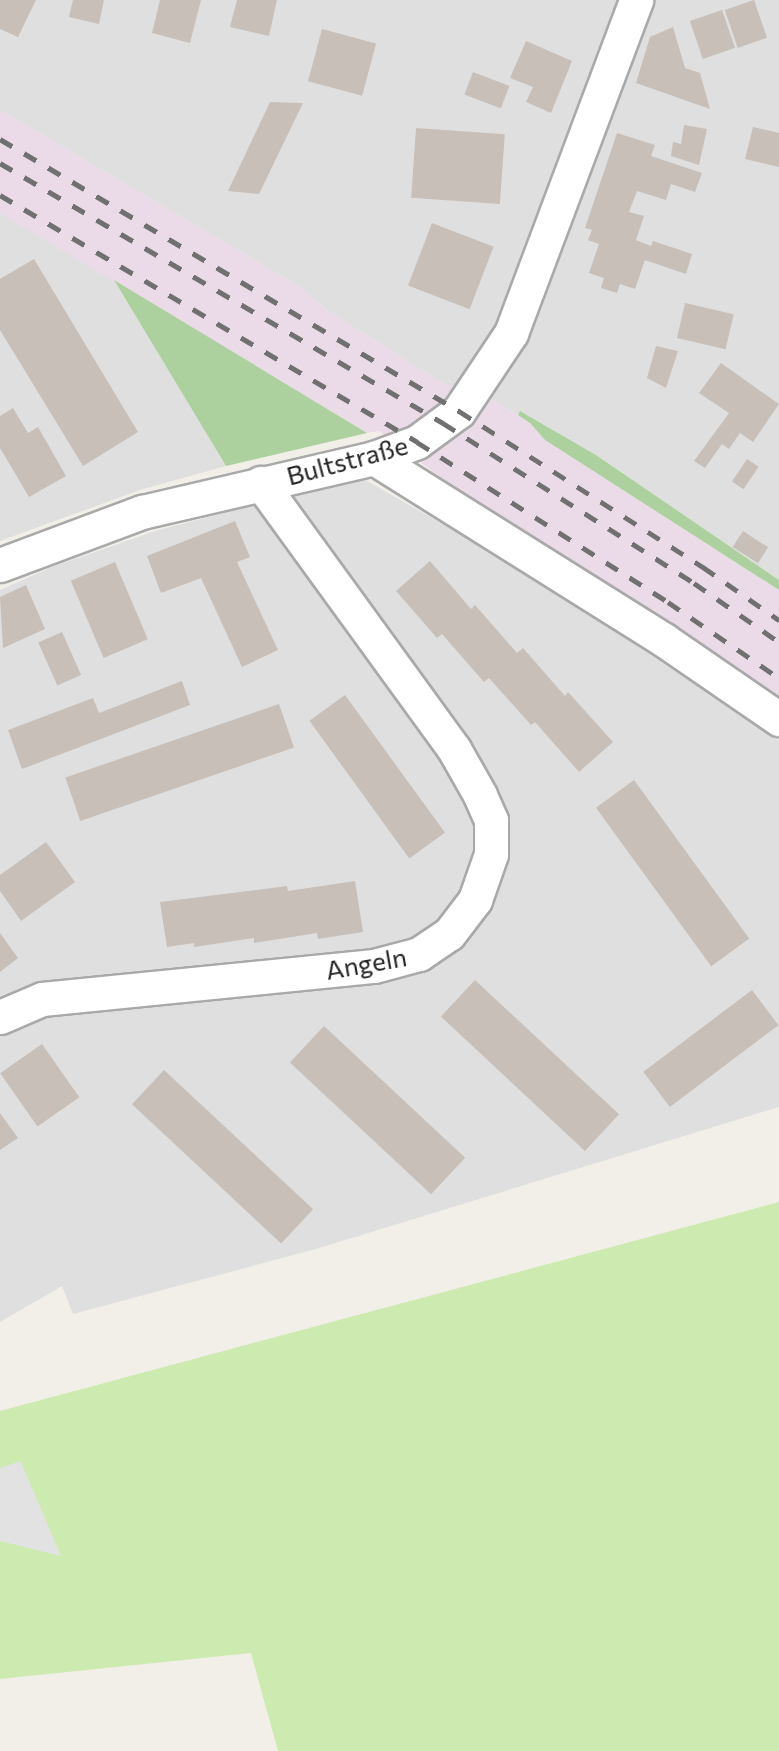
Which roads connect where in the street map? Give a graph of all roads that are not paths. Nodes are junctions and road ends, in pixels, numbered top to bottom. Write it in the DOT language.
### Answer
graph roads {
  1 [pos="636,0"];
  2 [pos="374,458"];
  3 [pos="261,483"];
  4 [pos="0,565"];
  5 [pos="779,719"];
  6 [pos="0,1017"];
  1 -- 2 [label="street, Bultstraße"];
  2 -- 3 [label="street, Bultstraße"];
  2 -- 5 [label="street"];
  3 -- 4 [label="street, Bultstraße"];
  3 -- 6 [label="street, Angeln"];
}
